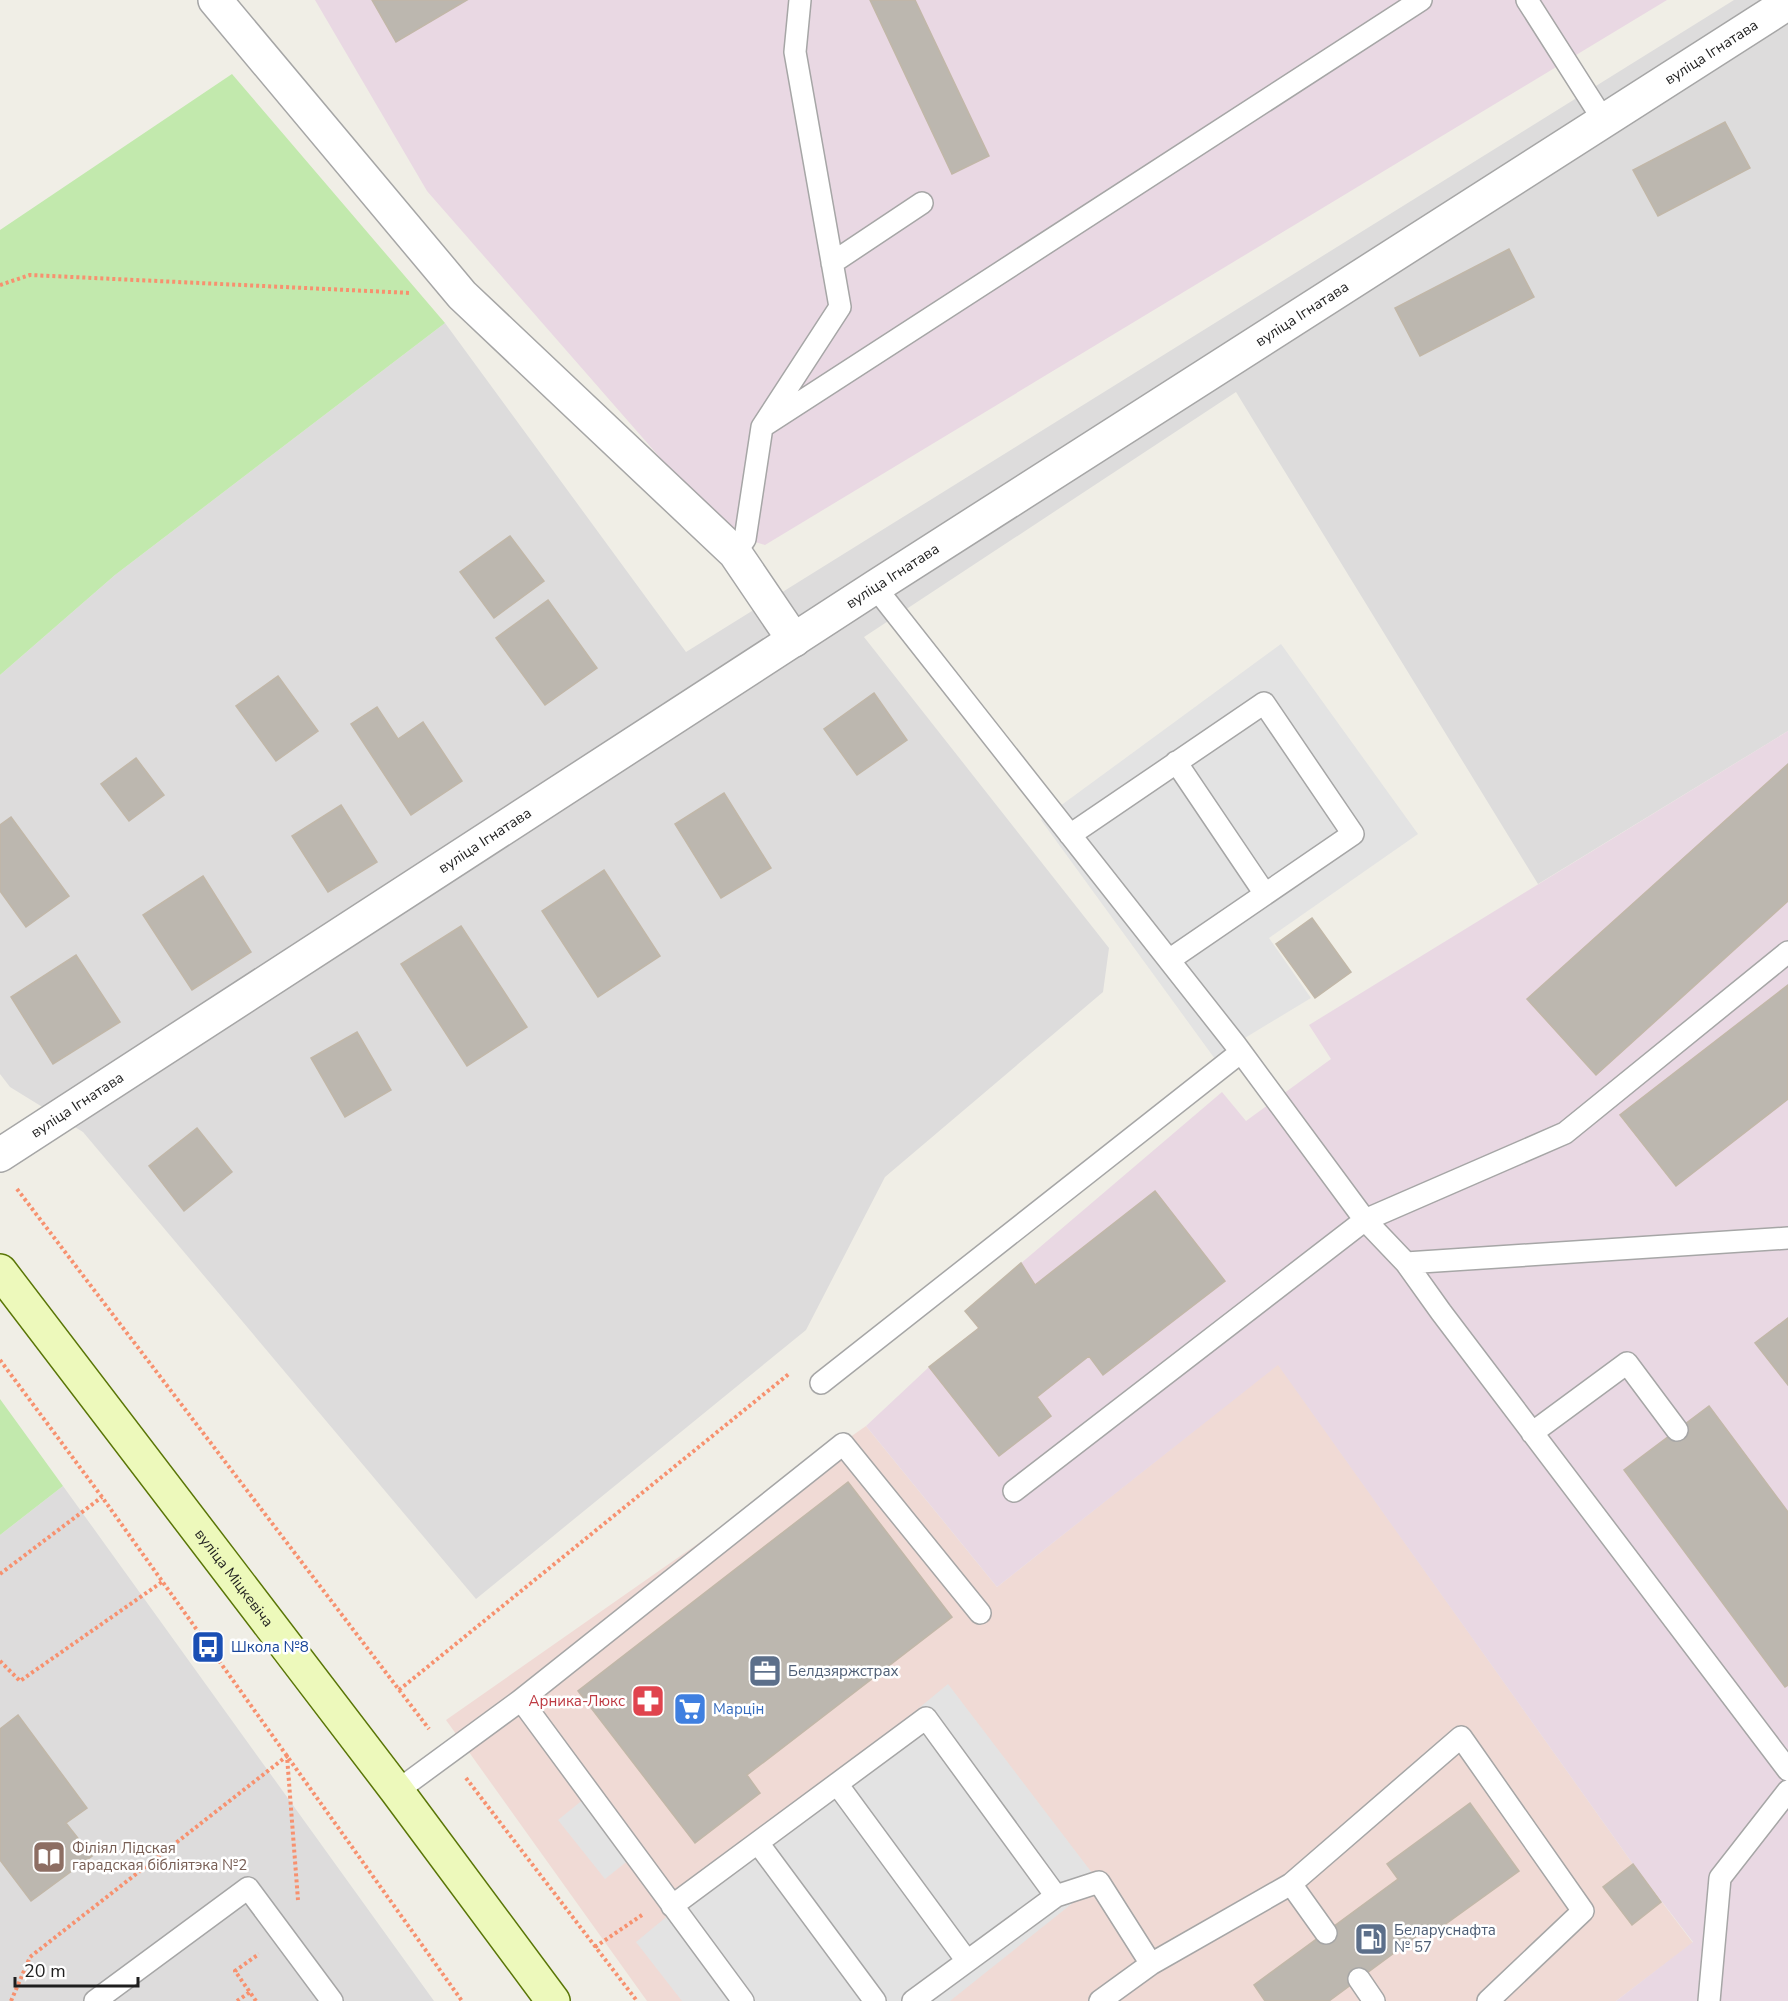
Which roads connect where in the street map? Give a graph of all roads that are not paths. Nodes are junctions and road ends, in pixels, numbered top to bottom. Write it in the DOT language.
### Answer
graph roads {
  1 [pos="214,0"];
  2 [pos="800,0"];
  3 [pos="1421,0"];
  4 [pos="1527,0"];
  5 [pos="1788,3"];
  6 [pos="1604,121"];
  7 [pos="922,203"];
  8 [pos="832,263"];
  9 [pos="762,427"];
  10 [pos="735,553"];
  11 [pos="875,588"];
  12 [pos="794,640"];
  13 [pos="1176,762"];
  14 [pos="1070,834"];
  15 [pos="1265,894"];
  16 [pos="1788,952"];
  17 [pos="1169,960"];
  18 [pos="1241,1052"];
  19 [pos="0,1155"];
  20 [pos="1365,1220"];
  21 [pos="1788,1238"];
  22 [pos="1406,1263"];
  23 [pos="0,1271"];
  24 [pos="821,1383"];
  25 [pos="1677,1430"];
  26 [pos="1532,1433"];
  27 [pos="1014,1491"];
  28 [pos="980,1613"];
  29 [pos="520,1700"];
  30 [pos="1788,1770"];
  31 [pos="837,1784"];
  32 [pos="397,1791"];
  33 [pos="1788,1791"];
  34 [pos="758,1843"];
  35 [pos="1291,1884"];
  36 [pos="1056,1896"];
  37 [pos="672,1906"];
  38 [pos="1326,1933"];
  39 [pos="967,1961"];
  40 [pos="1151,1964"];
  41 [pos="1359,1979"];
  42 [pos="95,2001"];
  43 [pos="332,2001"];
  44 [pos="553,2001"];
  45 [pos="743,2001"];
  46 [pos="875,2001"];
  47 [pos="913,2001"];
  48 [pos="1100,2001"];
  49 [pos="1374,2001"];
  50 [pos="1488,2001"];
  51 [pos="1709,2001"];
  1 -- 10 [label="street"];
  2 -- 8 [label="lane"];
  3 -- 9 [label="lane"];
  4 -- 6 [label="lane"];
  5 -- 6 [label="street, вуліца Ігнатава"];
  6 -- 11 [label="street, вуліца Ігнатава"];
  7 -- 8 [label="lane"];
  8 -- 9 [label="lane"];
  9 -- 10 [label="lane"];
  10 -- 12 [label="street"];
  11 -- 12 [label="street, вуліца Ігнатава"];
  11 -- 14 [label="lane"];
  12 -- 19 [label="street, вуліца Ігнатава"];
  13 -- 14 [label="lane"];
  13 -- 15 [label="lane"];
  13 -- 15 [label="lane"];
  14 -- 17 [label="lane"];
  15 -- 17 [label="lane"];
  16 -- 20 [label="lane"];
  17 -- 18 [label="lane"];
  18 -- 20 [label="lane"];
  18 -- 24 [label="lane"];
  20 -- 22 [label="lane"];
  20 -- 27 [label="lane"];
  21 -- 22 [label="lane"];
  22 -- 26 [label="lane"];
  23 -- 32 [label="main road, вуліца Міцкевіча"];
  25 -- 26 [label="lane"];
  26 -- 30 [label="lane"];
  28 -- 29 [label="lane"];
  29 -- 32 [label="lane"];
  29 -- 37 [label="lane"];
  31 -- 34 [label="lane"];
  31 -- 36 [label="lane"];
  31 -- 39 [label="lane"];
  32 -- 44 [label="main road, вуліца Міцкевіча"];
  33 -- 51 [label="lane"];
  34 -- 37 [label="lane"];
  34 -- 46 [label="lane"];
  35 -- 38 [label="lane"];
  35 -- 40 [label="lane"];
  35 -- 50 [label="lane"];
  36 -- 39 [label="lane"];
  36 -- 40 [label="lane"];
  37 -- 45 [label="lane"];
  39 -- 47 [label="lane"];
  40 -- 48 [label="lane"];
  41 -- 49 [label="lane"];
  42 -- 43 [label="lane"];
}
